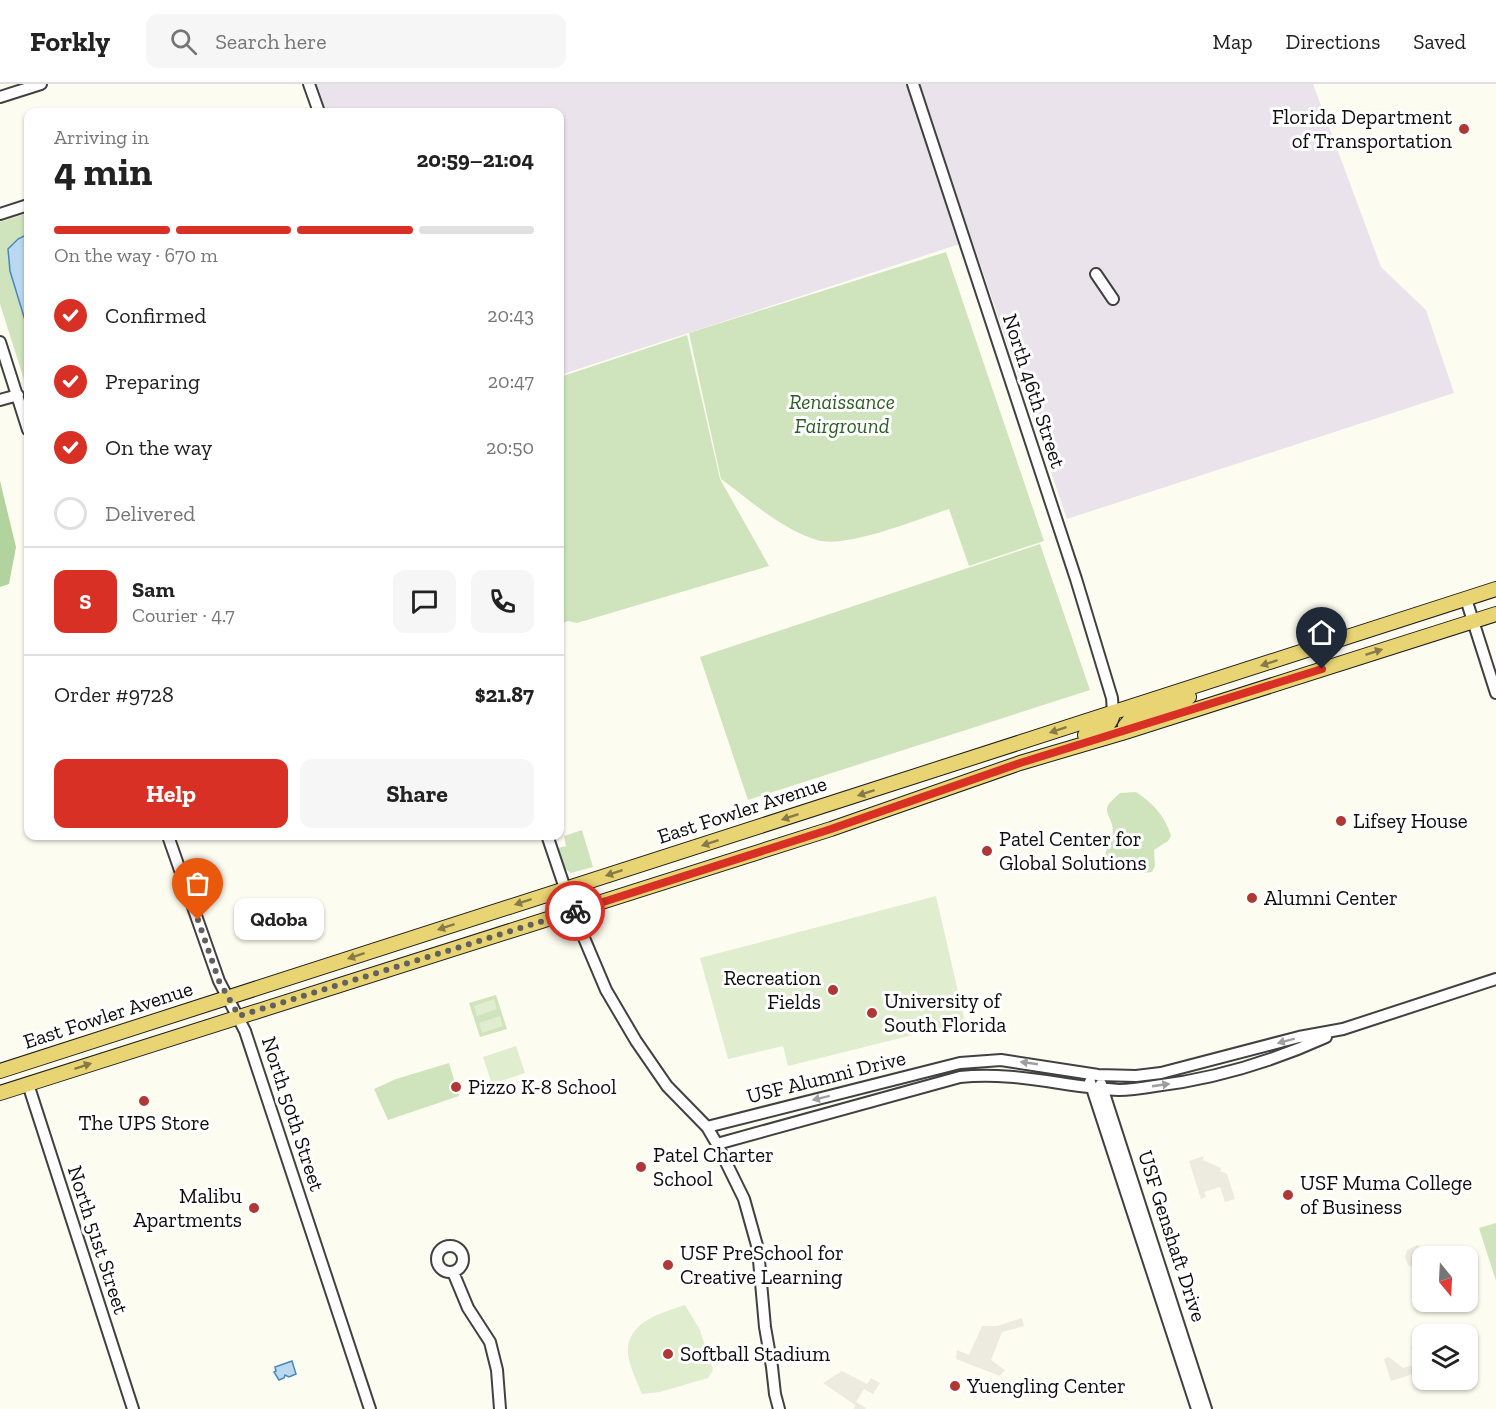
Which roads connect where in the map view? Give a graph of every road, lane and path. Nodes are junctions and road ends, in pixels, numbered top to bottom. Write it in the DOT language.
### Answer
graph roads {
  1 [pos="41,84"];
  2 [pos="309,84"];
  3 [pos="913,84"];
  4 [pos="0,97"];
  5 [pos="318,108"];
  6 [pos="24,206"];
  7 [pos="0,214"];
  8 [pos="1096,274"];
  9 [pos="1113,299"];
  10 [pos="0,342"];
  11 [pos="18,395"];
  12 [pos="0,400"];
  13 [pos="24,416"];
  14 [pos="1496,589"];
  15 [pos="1466,599"];
  16 [pos="1496,614"];
  17 [pos="1473,622"];
  18 [pos="1236,673"];
  19 [pos="1496,693"];
  20 [pos="1113,712"];
  21 [pos="1125,732"];
  22 [pos="1020,763"];
  23 [pos="169,840"];
  24 [pos="549,840"];
  25 [pos="565,889"];
  26 [pos="573,912"];
  27 [pos="1496,979"];
  28 [pos="227,998"];
  29 [pos="239,1016"];
  30 [pos="154,1022"];
  31 [pos="1343,1029"];
  32 [pos="0,1071"];
  33 [pos="1092,1075"];
  34 [pos="28,1084"];
  35 [pos="1098,1088"];
  36 [pos="0,1093"];
  37 [pos="707,1127"];
  38 [pos="717,1144"];
  39 [pos="453,1272"];
  40 [pos="133,1409"];
  41 [pos="370,1409"];
  42 [pos="500,1409"];
  43 [pos="779,1409"];
  44 [pos="1197,1409"];
  45 [pos="1206,1409"];
  1 -- 4 [label="street"];
  2 -- 5 [label="street"];
  3 -- 20 [label="street, North 46th Street"];
  6 -- 7 [label="street"];
  8 -- 9 [label="street"];
  10 -- 11 [label="street"];
  11 -- 12 [label="street"];
  11 -- 13 [label="street"];
  14 -- 15 [label="main road, East Fowler Avenue"];
  15 -- 17 [label="street"];
  15 -- 18 [label="main road, East Fowler Avenue, one-way"];
  16 -- 17 [label="main road, East Fowler Avenue"];
  17 -- 19 [label="street"];
  21 -- 17 [label="main road, East Fowler Avenue, one-way"];
  18 -- 20 [label="main road, East Fowler Avenue"];
  18 -- 21 [label="main road"];
  20 -- 22 [label="main road"];
  20 -- 25 [label="main road, East Fowler Avenue, one-way"];
  21 -- 22 [label="main road, East Fowler Avenue"];
  22 -- 26 [label="main road, East Fowler Avenue"];
  23 -- 28 [label="street, North 50th Street"];
  24 -- 25 [label="street"];
  25 -- 26 [label="street"];
  25 -- 28 [label="main road, East Fowler Avenue, one-way"];
  26 -- 29 [label="main road, East Fowler Avenue"];
  26 -- 37 [label="street"];
  27 -- 31 [label="street, USF Alumni Drive"];
  28 -- 29 [label="street, North 50th Street"];
  28 -- 30 [label="main road, East Fowler Avenue"];
  34 -- 29 [label="main road, East Fowler Avenue, one-way"];
  29 -- 41 [label="street, North 50th Street"];
  30 -- 32 [label="main road, East Fowler Avenue"];
  30 -- 34 [label="main road"];
  31 -- 33 [label="street, USF Alumni Drive, one-way"];
  35 -- 31 [label="street, USF Alumni Drive, one-way"];
  33 -- 35 [label="street"];
  33 -- 37 [label="street, USF Alumni Drive, one-way"];
  34 -- 36 [label="main road, East Fowler Avenue"];
  34 -- 40 [label="street, North 51st Street"];
  35 -- 38 [label="street, USF Alumni Drive"];
  35 -- 44 [label="street, USF Genshaft Drive"];
  35 -- 45 [label="street, USF Genshaft Drive"];
  37 -- 38 [label="street"];
  38 -- 43 [label="street"];
  39 -- 42 [label="street"];
}
